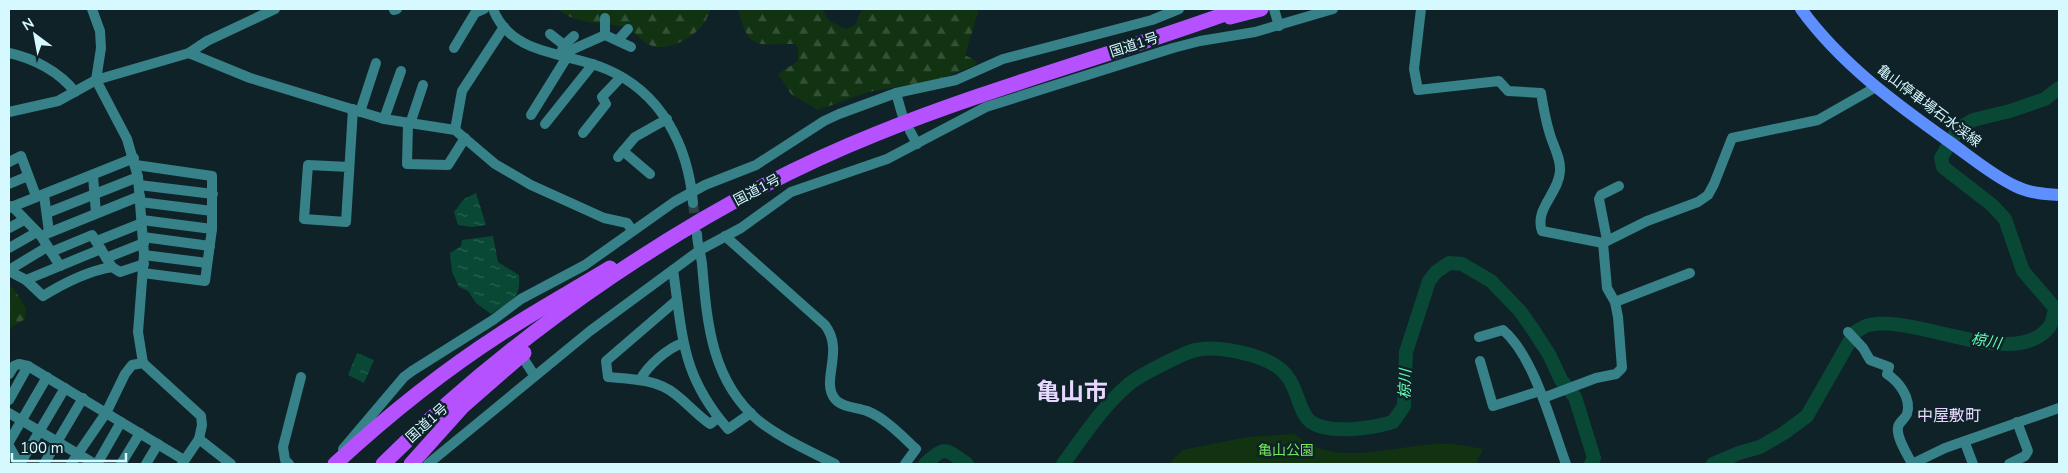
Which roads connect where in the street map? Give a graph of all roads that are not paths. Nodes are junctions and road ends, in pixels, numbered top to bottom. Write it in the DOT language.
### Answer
graph roads {
  1 [pos="92,9"];
  2 [pos="275,9"];
  3 [pos="484,9"];
  4 [pos="493,9"];
  5 [pos="1179,9"];
  6 [pos="1239,9"];
  7 [pos="1261,9"];
  8 [pos="1274,9"];
  9 [pos="1333,9"];
  10 [pos="1421,9"];
  11 [pos="1801,9"];
  12 [pos="605,18"];
  13 [pos="1279,24"];
  14 [pos="1192,26"];
  15 [pos="504,27"];
  16 [pos="628,29"];
  17 [pos="550,34"];
  18 [pos="605,35"];
  19 [pos="574,36"];
  20 [pos="618,40"];
  21 [pos="631,47"];
  22 [pos="454,48"];
  23 [pos="564,52"];
  24 [pos="9,53"];
  25 [pos="189,53"];
  26 [pos="376,63"];
  27 [pos="593,64"];
  28 [pos="401,71"];
  29 [pos="621,77"];
  30 [pos="96,80"];
  31 [pos="423,85"];
  32 [pos="1876,87"];
  33 [pos="75,92"];
  34 [pos="896,93"];
  35 [pos="10,109"];
  36 [pos="357,110"];
  37 [pos="902,114"];
  38 [pos="531,115"];
  39 [pos="384,119"];
  40 [pos="667,119"];
  41 [pos="409,124"];
  42 [pos="545,124"];
  43 [pos="455,130"];
  44 [pos="910,131"];
  45 [pos="583,133"];
  46 [pos="465,138"];
  47 [pos="917,144"];
  48 [pos="9,162"];
  49 [pos="135,162"];
  50 [pos="349,167"];
  51 [pos="650,174"];
  52 [pos="28,176"];
  53 [pos="93,176"];
  54 [pos="139,181"];
  55 [pos="9,184"];
  56 [pos="1619,186"];
  57 [pos="213,194"];
  58 [pos="40,195"];
  59 [pos="94,195"];
  60 [pos="2059,195"];
  61 [pos="692,197"];
  62 [pos="140,199"];
  63 [pos="11,207"];
  64 [pos="721,210"];
  65 [pos="212,211"];
  66 [pos="47,213"];
  67 [pos="96,213"];
  68 [pos="24,220"];
  69 [pos="142,221"];
  70 [pos="9,228"];
  71 [pos="212,229"];
  72 [pos="632,230"];
  73 [pos="42,233"];
  74 [pos="697,234"];
  75 [pos="726,236"];
  76 [pos="144,240"];
  77 [pos="1605,241"];
  78 [pos="210,246"];
  79 [pos="9,248"];
  80 [pos="49,249"];
  81 [pos="101,249"];
  82 [pos="700,250"];
  83 [pos="207,263"];
  84 [pos="144,264"];
  85 [pos="60,266"];
  86 [pos="112,266"];
  87 [pos="9,270"];
  88 [pos="623,270"];
  89 [pos="673,270"];
  90 [pos="1690,273"];
  91 [pos="26,280"];
  92 [pos="677,300"];
  93 [pos="1615,302"];
  94 [pos="493,320"];
  95 [pos="500,329"];
  96 [pos="1848,332"];
  97 [pos="1479,337"];
  98 [pos="683,343"];
  99 [pos="1480,361"];
  100 [pos="524,362"];
  101 [pos="143,363"];
  102 [pos="28,366"];
  103 [pos="9,374"];
  104 [pos="534,375"];
  105 [pos="47,378"];
  106 [pos="301,378"];
  107 [pos="640,380"];
  108 [pos="64,388"];
  109 [pos="1541,395"];
  110 [pos="83,398"];
  111 [pos="9,400"];
  112 [pos="2059,408"];
  113 [pos="9,413"];
  114 [pos="106,413"];
  115 [pos="751,413"];
  116 [pos="718,418"];
  117 [pos="21,421"];
  118 [pos="121,422"];
  119 [pos="2017,422"];
  120 [pos="39,432"];
  121 [pos="140,433"];
  122 [pos="200,439"];
  123 [pos="9,442"];
  124 [pos="57,442"];
  125 [pos="1965,443"];
  126 [pos="158,444"];
  127 [pos="9,446"];
  128 [pos="77,454"];
  129 [pos="183,462"];
  130 [pos="20,464"];
  131 [pos="44,464"];
  132 [pos="71,464"];
  133 [pos="96,464"];
  134 [pos="121,464"];
  135 [pos="146,464"];
  136 [pos="232,464"];
  137 [pos="290,464"];
  138 [pos="334,464"];
  139 [pos="383,464"];
  140 [pos="411,464"];
  141 [pos="428,464"];
  142 [pos="836,464"];
  143 [pos="905,464"];
  144 [pos="1566,464"];
  145 [pos="1912,464"];
  146 [pos="1973,464"];
  147 [pos="2009,464"];
  1 -- 30 [label="street"];
  2 -- 25 [label="street"];
  3 -- 22 [label="street"];
  4 -- 15 [label="street"];
  5 -- 34 [label="street"];
  6 -- 14 [label="highway, 国道1号"];
  7 -- 14 [label="highway, 国道1号"];
  8 -- 13 [label="street"];
  9 -- 13 [label="street"];
  10 -- 77 [label="street"];
  11 -- 32 [label="main road, 亀山停車場石水渓線"];
  12 -- 18 [label="street"];
  13 -- 47 [label="street"];
  14 -- 64 [label="highway, 国道1号"];
  15 -- 23 [label="street"];
  15 -- 43 [label="street"];
  16 -- 20 [label="street"];
  17 -- 23 [label="street"];
  18 -- 20 [label="street"];
  18 -- 23 [label="street"];
  19 -- 23 [label="street"];
  20 -- 21 [label="street"];
  23 -- 27 [label="street"];
  23 -- 38 [label="street"];
  24 -- 33 [label="street"];
  25 -- 30 [label="street"];
  25 -- 36 [label="street"];
  26 -- 36 [label="street"];
  27 -- 29 [label="street"];
  27 -- 42 [label="street"];
  28 -- 39 [label="street"];
  29 -- 40 [label="street"];
  29 -- 45 [label="street"];
  30 -- 33 [label="street"];
  30 -- 49 [label="street"];
  31 -- 41 [label="street"];
  32 -- 60 [label="main road, 亀山停車場石水渓線"];
  32 -- 77 [label="street"];
  33 -- 35 [label="street"];
  34 -- 37 [label="street"];
  34 -- 61 [label="street"];
  36 -- 39 [label="street"];
  36 -- 50 [label="street"];
  39 -- 41 [label="street"];
  40 -- 51 [label="street"];
  40 -- 61 [label="street"];
  41 -- 43 [label="street"];
  41 -- 46 [label="street"];
  43 -- 46 [label="street"];
  44 -- 47 [label="street"];
  46 -- 72 [label="street"];
  47 -- 75 [label="street"];
  48 -- 52 [label="street"];
  49 -- 53 [label="street"];
  49 -- 54 [label="street"];
  49 -- 57 [label="street"];
  50 -- 50 [label="street"];
  52 -- 55 [label="street"];
  52 -- 58 [label="street"];
  53 -- 58 [label="street"];
  53 -- 59 [label="street"];
  54 -- 57 [label="street"];
  54 -- 59 [label="street"];
  54 -- 62 [label="street"];
  56 -- 77 [label="street"];
  57 -- 65 [label="street"];
  58 -- 63 [label="street"];
  58 -- 66 [label="street"];
  59 -- 66 [label="street"];
  59 -- 67 [label="street"];
  61 -- 72 [label="street"];
  62 -- 65 [label="street"];
  62 -- 67 [label="street"];
  62 -- 69 [label="street"];
  63 -- 68 [label="street"];
  64 -- 88 [label="highway, 国道1号"];
  64 -- 138 [label="highway"];
  65 -- 71 [label="street"];
  66 -- 73 [label="street"];
  67 -- 73 [label="street"];
  68 -- 70 [label="street"];
  68 -- 73 [label="street"];
  69 -- 71 [label="street"];
  69 -- 76 [label="street"];
  69 -- 81 [label="street"];
  71 -- 78 [label="street"];
  72 -- 94 [label="street"];
  73 -- 79 [label="street"];
  73 -- 80 [label="street"];
  74 -- 82 [label="street"];
  75 -- 82 [label="street"];
  75 -- 143 [label="street"];
  76 -- 78 [label="street"];
  76 -- 81 [label="street"];
  76 -- 84 [label="street"];
  77 -- 93 [label="street"];
  78 -- 83 [label="street"];
  80 -- 81 [label="street"];
  80 -- 85 [label="street"];
  80 -- 87 [label="street"];
  81 -- 85 [label="street"];
  81 -- 86 [label="street"];
  82 -- 89 [label="street"];
  82 -- 115 [label="street"];
  83 -- 84 [label="street"];
  83 -- 84 [label="street"];
  84 -- 86 [label="street"];
  84 -- 101 [label="street"];
  85 -- 91 [label="street"];
  86 -- 91 [label="street"];
  87 -- 91 [label="street"];
  88 -- 139 [label="highway, 国道1号"];
  88 -- 140 [label="highway"];
  89 -- 92 [label="street"];
  89 -- 104 [label="street"];
  90 -- 93 [label="street"];
  92 -- 98 [label="street"];
  92 -- 107 [label="street"];
  93 -- 109 [label="street"];
  94 -- 95 [label="street"];
  94 -- 138 [label="street"];
  96 -- 145 [label="street"];
  97 -- 109 [label="street"];
  98 -- 107 [label="street"];
  98 -- 116 [label="street"];
  99 -- 109 [label="street"];
  100 -- 104 [label="street"];
  101 -- 114 [label="street"];
  101 -- 122 [label="street"];
  102 -- 103 [label="street"];
  102 -- 105 [label="street"];
  102 -- 111 [label="street"];
  104 -- 141 [label="street"];
  105 -- 108 [label="street"];
  105 -- 117 [label="street"];
  106 -- 137 [label="street"];
  107 -- 116 [label="street"];
  108 -- 110 [label="street"];
  108 -- 120 [label="street"];
  109 -- 144 [label="street"];
  110 -- 114 [label="street"];
  110 -- 124 [label="street"];
  112 -- 119 [label="street"];
  113 -- 117 [label="street"];
  114 -- 118 [label="street"];
  114 -- 128 [label="street"];
  115 -- 116 [label="street"];
  115 -- 142 [label="street"];
  117 -- 120 [label="street"];
  117 -- 123 [label="street"];
  118 -- 121 [label="street"];
  118 -- 133 [label="street"];
  119 -- 125 [label="street"];
  119 -- 147 [label="street"];
  120 -- 124 [label="street"];
  120 -- 130 [label="street"];
  121 -- 126 [label="street"];
  121 -- 134 [label="street"];
  122 -- 129 [label="street"];
  122 -- 136 [label="street"];
  124 -- 128 [label="street"];
  124 -- 131 [label="street"];
  125 -- 145 [label="street"];
  125 -- 146 [label="street"];
  126 -- 129 [label="street"];
  126 -- 135 [label="street"];
  127 -- 130 [label="street"];
  128 -- 132 [label="street"];
  128 -- 133 [label="street"];
}
